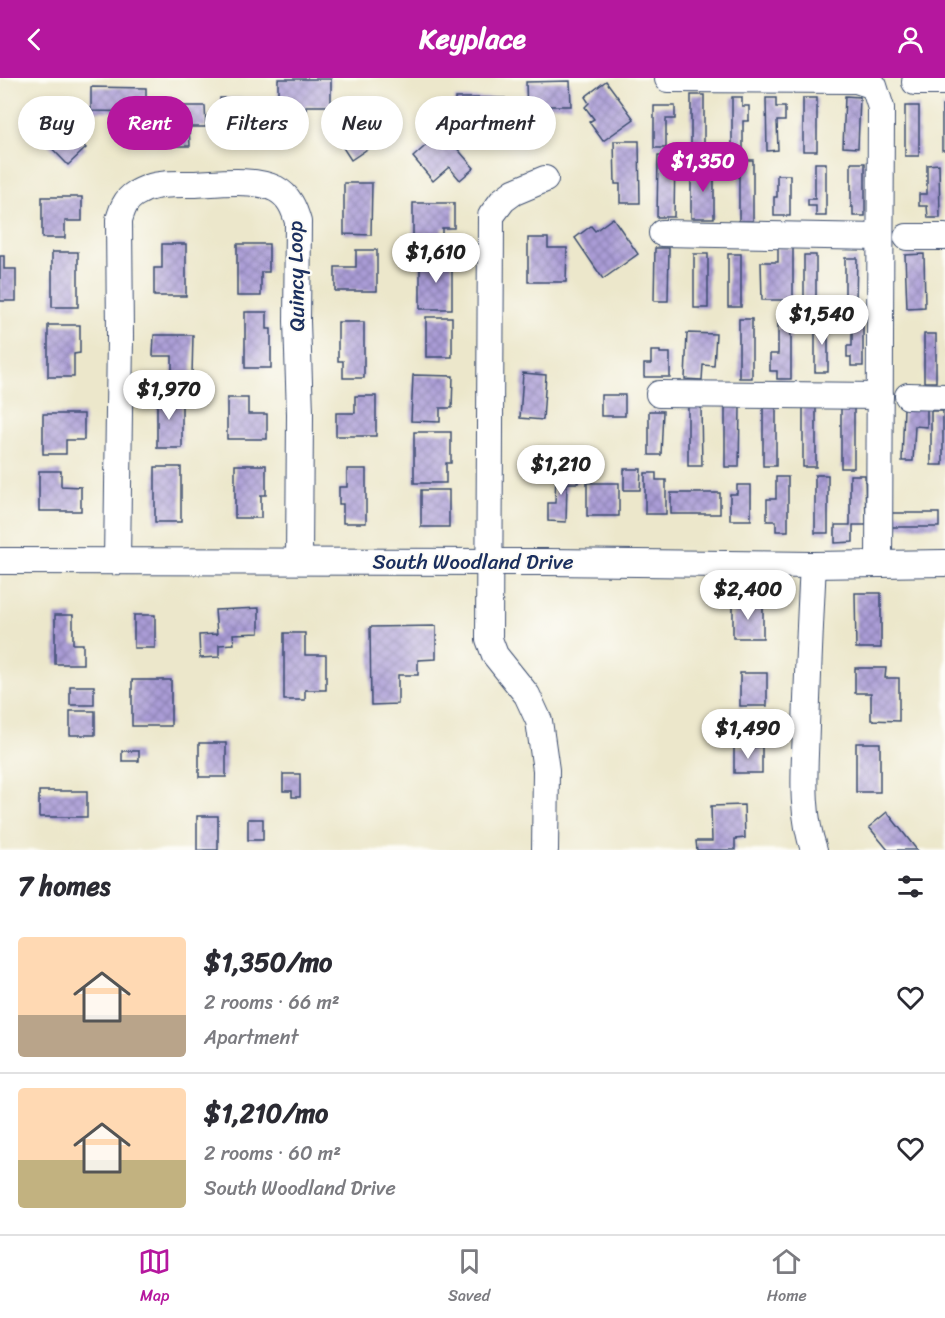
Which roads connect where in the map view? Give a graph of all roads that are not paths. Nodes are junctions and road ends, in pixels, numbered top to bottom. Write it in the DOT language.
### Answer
graph roads {
  1 [pos="668,79"];
  2 [pos="702,79"];
  3 [pos="915,82"];
  4 [pos="945,82"];
  5 [pos="545,179"];
  6 [pos="662,234"];
  7 [pos="880,237"];
  8 [pos="907,237"];
  9 [pos="945,237"];
  10 [pos="659,394"];
  11 [pos="880,396"];
  12 [pos="908,396"];
  13 [pos="945,397"];
  14 [pos="0,561"];
  15 [pos="117,561"];
  16 [pos="299,561"];
  17 [pos="489,562"];
  18 [pos="945,563"];
  19 [pos="879,564"];
  20 [pos="813,565"];
  21 [pos="545,850"];
  22 [pos="814,850"];
  1 -- 2 [label="street"];
  2 -- 7 [label="street"];
  3 -- 4 [label="street"];
  5 -- 17 [label="street"];
  6 -- 7 [label="street"];
  7 -- 11 [label="street"];
  8 -- 9 [label="street"];
  10 -- 11 [label="street"];
  11 -- 19 [label="street"];
  12 -- 13 [label="street"];
  14 -- 15 [label="street, South Woodland Drive"];
  15 -- 16 [label="street, South Woodland Drive"];
  15 -- 16 [label="street, Quincy Loop"];
  16 -- 17 [label="street, South Woodland Drive"];
  17 -- 20 [label="street, South Woodland Drive"];
  17 -- 21 [label="street"];
  18 -- 19 [label="street, South Woodland Drive"];
  19 -- 20 [label="street, South Woodland Drive"];
  20 -- 22 [label="street"];
}
